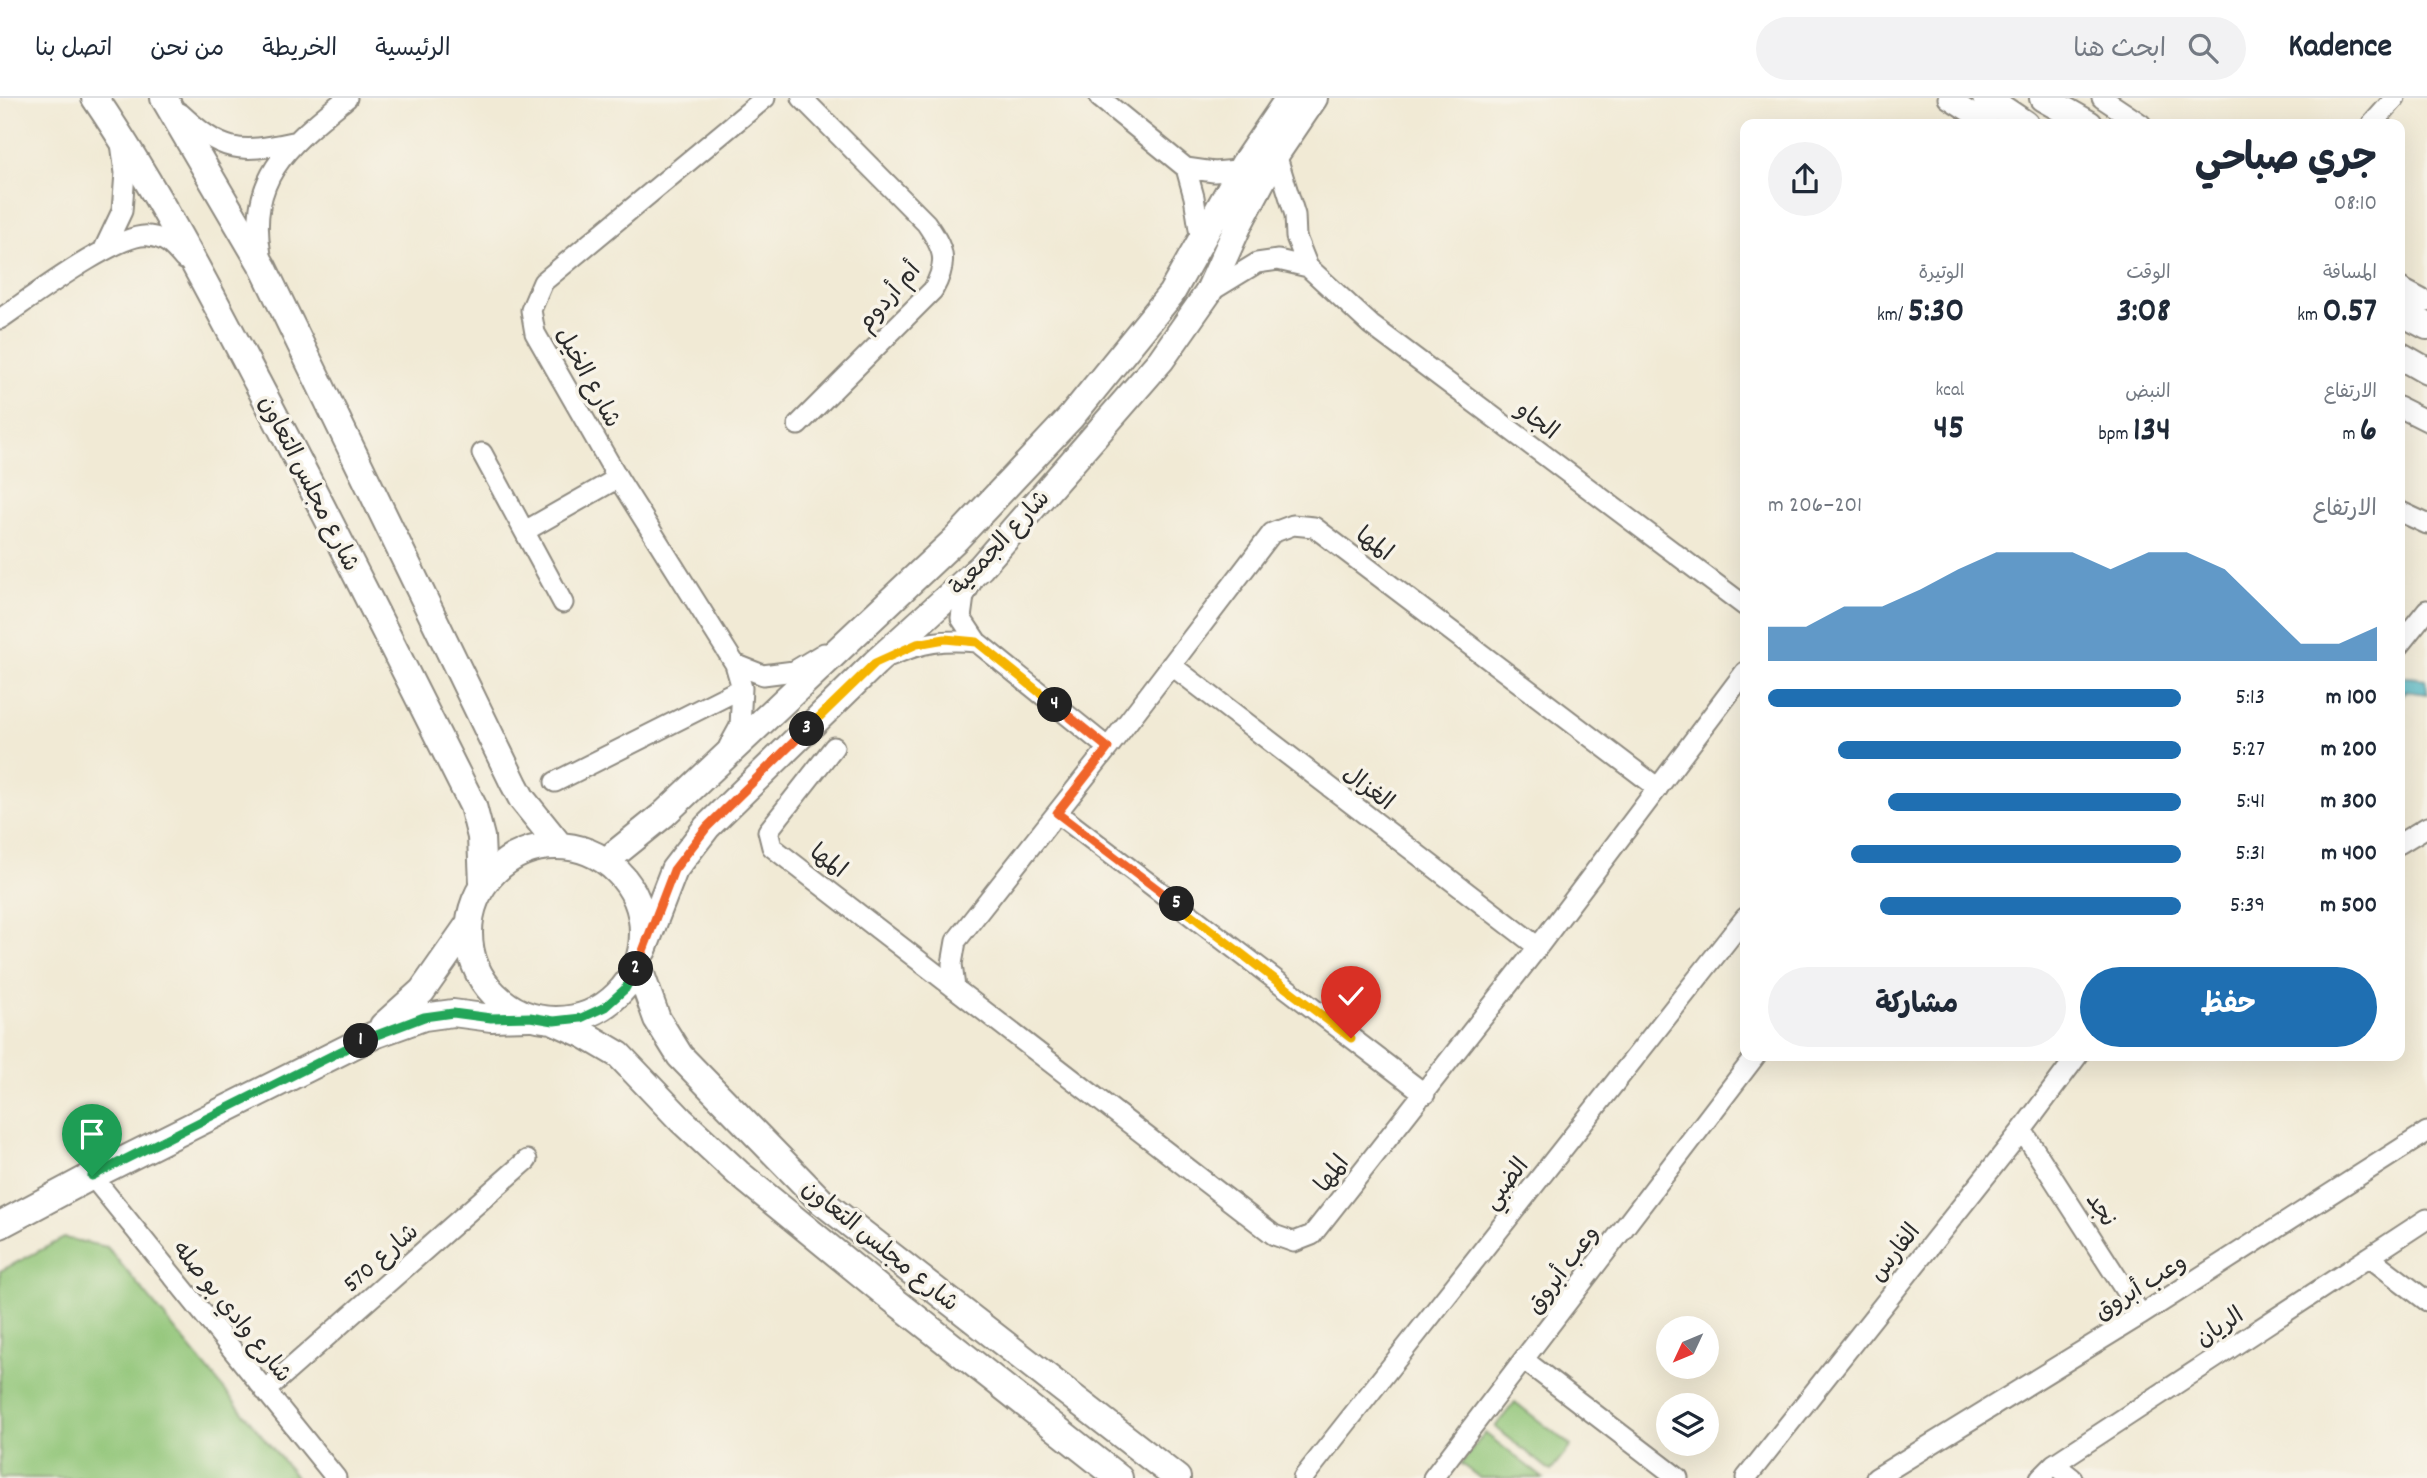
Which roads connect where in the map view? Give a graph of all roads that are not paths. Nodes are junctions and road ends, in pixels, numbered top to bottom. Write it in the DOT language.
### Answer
graph roads {
  1 [pos="95,98"];
  2 [pos="347,98"];
  3 [pos="765,98"];
  4 [pos="802,98"];
  5 [pos="1100,98"];
  6 [pos="1289,98"];
  7 [pos="1314,98"];
  8 [pos="1948,98"];
  9 [pos="1986,98"];
  10 [pos="2043,98"];
  11 [pos="2062,98"];
  12 [pos="2102,98"];
  13 [pos="2395,98"];
  14 [pos="165,99"];
  15 [pos="1980,119"];
  16 [pos="2018,119"];
  17 [pos="2080,119"];
  18 [pos="2092,119"];
  19 [pos="2134,119"];
  20 [pos="2376,119"];
  21 [pos="120,135"];
  22 [pos="293,142"];
  23 [pos="1276,154"];
  24 [pos="1244,164"];
  25 [pos="1186,168"];
  26 [pos="1201,243"];
  27 [pos="104,249"];
  28 [pos="263,267"];
  29 [pos="1308,267"];
  30 [pos="205,283"];
  31 [pos="2405,290"];
  32 [pos="1208,293"];
  33 [pos="2427,302"];
  34 [pos="2405,314"];
  35 [pos="0,319"];
  36 [pos="2427,326"];
  37 [pos="2405,358"];
  38 [pos="2427,371"];
  39 [pos="2405,410"];
  40 [pos="2427,421"];
  41 [pos="798,425"];
  42 [pos="482,453"];
  43 [pos="618,478"];
  44 [pos="2405,514"];
  45 [pos="2427,524"];
  46 [pos="525,531"];
  47 [pos="981,566"];
  48 [pos="1740,602"];
  49 [pos="564,603"];
  50 [pos="2427,610"];
  51 [pos="855,635"];
  52 [pos="2405,638"];
  53 [pos="977,642"];
  54 [pos="875,663"];
  55 [pos="735,664"];
  56 [pos="1171,665"];
  57 [pos="1740,679"];
  58 [pos="742,688"];
  59 [pos="834,747"];
  60 [pos="1108,748"];
  61 [pos="722,760"];
  62 [pos="555,782"];
  63 [pos="1658,788"];
  64 [pos="1057,813"];
  65 [pos="2427,827"];
  66 [pos="2405,840"];
  67 [pos="559,845"];
  68 [pos="606,861"];
  69 [pos="483,884"];
  70 [pos="469,923"];
  71 [pos="1740,924"];
  72 [pos="1538,947"];
  73 [pos="640,958"];
  74 [pos="955,988"];
  75 [pos="542,1019"];
  76 [pos="373,1035"];
  77 [pos="1751,1061"];
  78 [pos="2074,1061"];
  79 [pos="1425,1094"];
  80 [pos="2022,1130"];
  81 [pos="2427,1132"];
  82 [pos="527,1160"];
  83 [pos="92,1176"];
  84 [pos="2427,1219"];
  85 [pos="0,1225"];
  86 [pos="2369,1257"];
  87 [pos="2427,1301"];
  88 [pos="2141,1315"];
  89 [pos="1524,1360"];
  90 [pos="265,1391"];
  91 [pos="2047,1471"];
  92 [pos="336,1478"];
  93 [pos="1119,1478"];
  94 [pos="1177,1478"];
  95 [pos="1303,1478"];
  96 [pos="1433,1478"];
  97 [pos="1678,1478"];
  98 [pos="1746,1478"];
  99 [pos="1876,1478"];
  100 [pos="2072,1478"];
  1 -- 21 [label="main road, شارع مجلس التعاون"];
  2 -- 22 [label="street"];
  3 -- 43 [label="street, شارع الخيل"];
  4 -- 41 [label="street, أم أردوم"];
  5 -- 25 [label="street"];
  6 -- 24 [label="main road, شارع الجمعية"];
  7 -- 23 [label="main road, شارع الجمعية"];
  8 -- 15 [label="street"];
  9 -- 16 [label="main road"];
  10 -- 17 [label="main road"];
  11 -- 18 [label="main road"];
  12 -- 19 [label="street"];
  13 -- 20 [label="street"];
  14 -- 22 [label="street"];
  14 -- 28 [label="main road, شارع مجلس التعاون"];
  21 -- 27 [label="street"];
  21 -- 30 [label="main road, شارع مجلس التعاون"];
  22 -- 28 [label="street"];
  23 -- 29 [label="street, الجاو"];
  23 -- 32 [label="main road, شارع الجمعية"];
  24 -- 25 [label="street"];
  24 -- 26 [label="main road, شارع الجمعية"];
  25 -- 26 [label="street"];
  26 -- 51 [label="main road, شارع الجمعية"];
  27 -- 30 [label="street"];
  27 -- 35 [label="street"];
  28 -- 67 [label="main road, شارع مجلس التعاون"];
  29 -- 32 [label="street"];
  29 -- 48 [label="street, الجاو"];
  30 -- 69 [label="main road, شارع مجلس التعاون"];
  31 -- 33 [label="street"];
  32 -- 47 [label="main road, شارع الجمعية"];
  34 -- 36 [label="main road"];
  37 -- 38 [label="main road"];
  39 -- 40 [label="street"];
  42 -- 46 [label="street"];
  43 -- 46 [label="street"];
  43 -- 55 [label="street, شارع الخيل"];
  44 -- 45 [label="street"];
  46 -- 49 [label="street"];
  47 -- 53 [label="street"];
  47 -- 54 [label="main road, شارع الجمعية"];
  50 -- 52 [label="street"];
  51 -- 55 [label="street"];
  51 -- 61 [label="main road, شارع الجمعية"];
  53 -- 54 [label="street"];
  53 -- 60 [label="street"];
  54 -- 73 [label="main road, شارع الجمعية"];
  55 -- 58 [label="street, شارع الخيل"];
  56 -- 60 [label="street, المها"];
  56 -- 63 [label="street, المها"];
  56 -- 72 [label="street, الغزال"];
  57 -- 63 [label="street, المها"];
  58 -- 61 [label="street, شارع الخيل"];
  58 -- 62 [label="street"];
  59 -- 74 [label="street, المها"];
  60 -- 64 [label="street, المها"];
  61 -- 68 [label="main road, شارع الجمعية"];
  63 -- 72 [label="street, المها"];
  64 -- 74 [label="street, المها"];
  64 -- 79 [label="street"];
  65 -- 66 [label="street"];
  67 -- 68 [label="main road"];
  67 -- 69 [label="main road"];
  68 -- 73 [label="main road"];
  69 -- 70 [label="main road"];
  70 -- 75 [label="main road"];
  70 -- 76 [label="main road"];
  71 -- 95 [label="street, الضبي"];
  72 -- 79 [label="street, المها"];
  73 -- 75 [label="main road"];
  73 -- 94 [label="main road, شارع مجلس التعاون"];
  74 -- 79 [label="street, المها"];
  75 -- 76 [label="main road"];
  75 -- 93 [label="main road, شارع مجلس التعاون"];
  76 -- 83 [label="main road"];
  77 -- 89 [label="street, وعب أبروق"];
  78 -- 80 [label="street, الفارس"];
  80 -- 88 [label="street, نجد"];
  80 -- 98 [label="street, الفارس"];
  81 -- 88 [label="street, وعب أبروق"];
  82 -- 90 [label="street, شارع 570"];
  83 -- 85 [label="main road"];
  83 -- 90 [label="street, شارع وادي بو صله"];
  84 -- 86 [label="street, الريان"];
  86 -- 87 [label="street"];
  86 -- 91 [label="street, الريان"];
  88 -- 99 [label="street, وعب أبروق"];
  89 -- 96 [label="street, وعب أبروق"];
  89 -- 97 [label="street"];
  90 -- 92 [label="street, شارع وادي بو صله"];
  91 -- 100 [label="street"];
}
